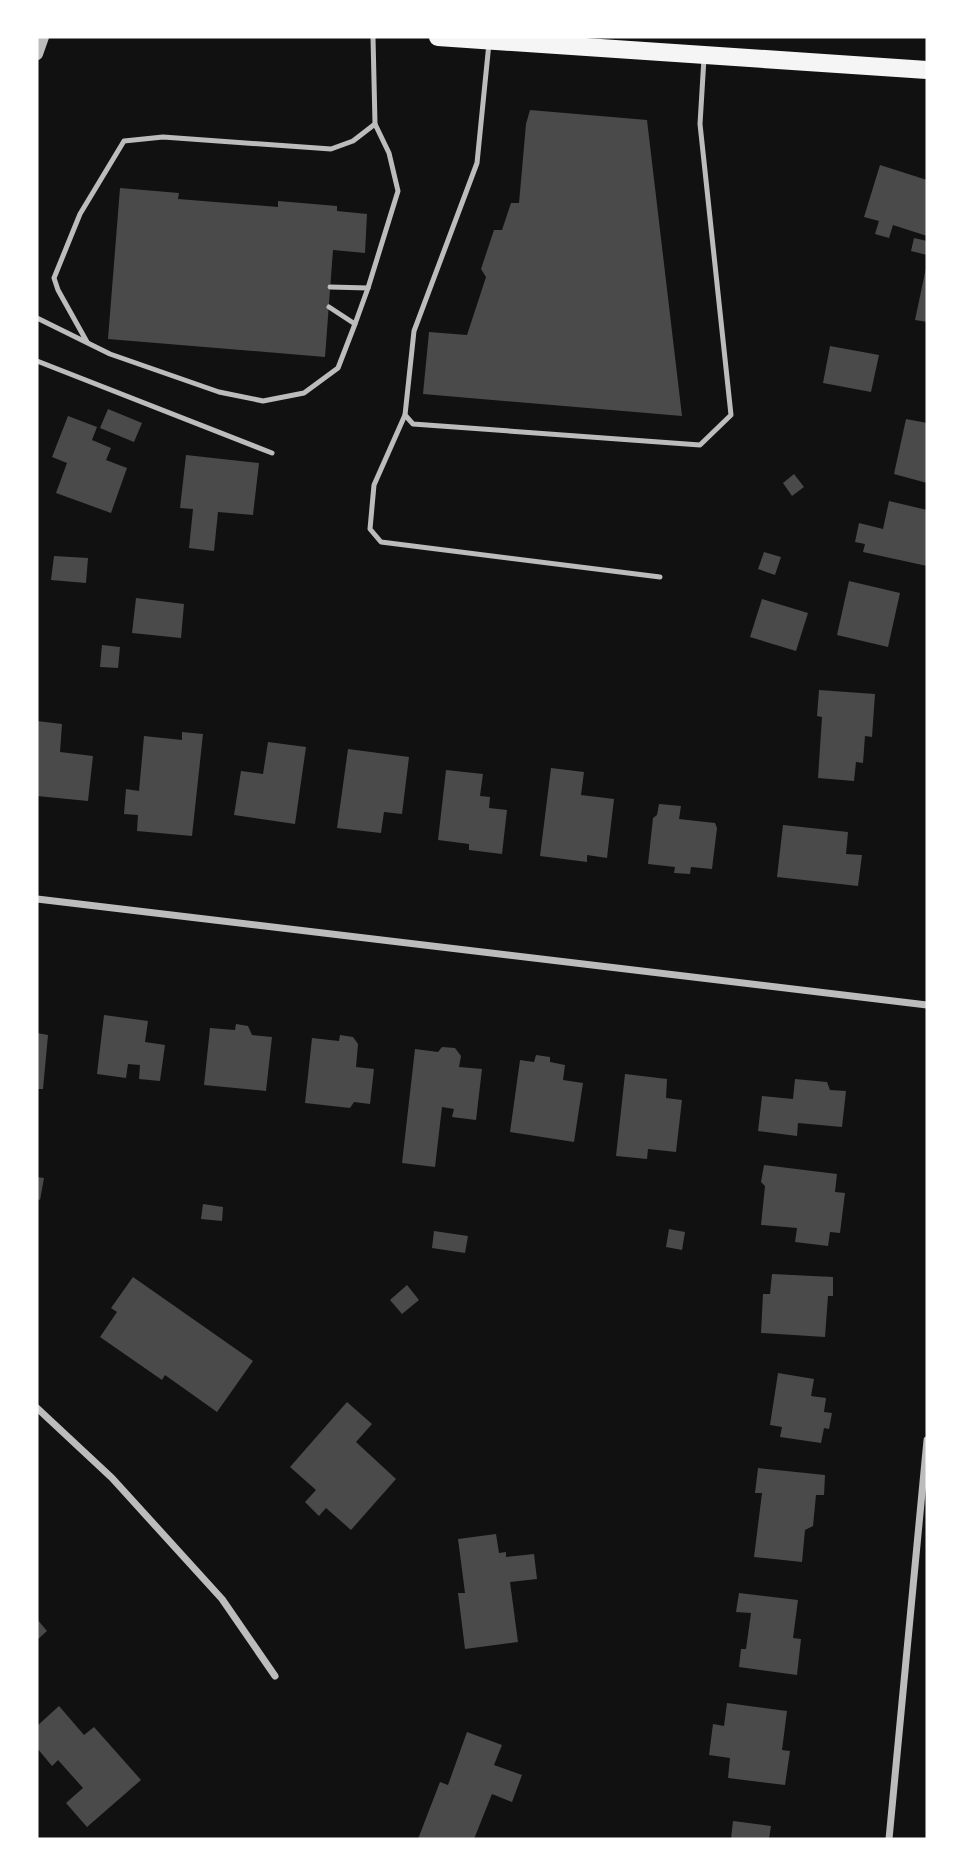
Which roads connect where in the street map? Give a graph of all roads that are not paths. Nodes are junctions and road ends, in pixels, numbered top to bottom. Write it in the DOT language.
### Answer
graph roads {
  1 [pos="43,37"];
  2 [pos="373,37"];
  3 [pos="438,37"];
  4 [pos="489,40"];
  5 [pos="37,54"];
  6 [pos="705,55"];
  7 [pos="927,70"];
  8 [pos="374,124"];
  9 [pos="331,287"];
  10 [pos="368,288"];
  11 [pos="329,307"];
  12 [pos="37,318"];
  13 [pos="355,324"];
  14 [pos="86,342"];
  15 [pos="37,361"];
  16 [pos="405,415"];
  17 [pos="272,453"];
  18 [pos="660,577"];
  19 [pos="37,899"];
  20 [pos="927,1005"];
  21 [pos="37,1408"];
  22 [pos="927,1440"];
  23 [pos="275,1676"];
  24 [pos="889,1839"];
  1 -- 5 [label="street"];
  2 -- 8 [label="lane"];
  3 -- 4 [label="main road"];
  4 -- 6 [label="main road"];
  4 -- 16 [label="lane"];
  6 -- 7 [label="main road"];
  6 -- 16 [label="lane"];
  8 -- 10 [label="lane"];
  8 -- 14 [label="lane"];
  9 -- 10 [label="lane"];
  10 -- 13 [label="lane"];
  11 -- 13 [label="lane"];
  12 -- 14 [label="lane"];
  13 -- 14 [label="lane"];
  15 -- 17 [label="lane"];
  16 -- 18 [label="lane"];
  19 -- 20 [label="street"];
  21 -- 23 [label="street"];
  22 -- 24 [label="street"];
}
